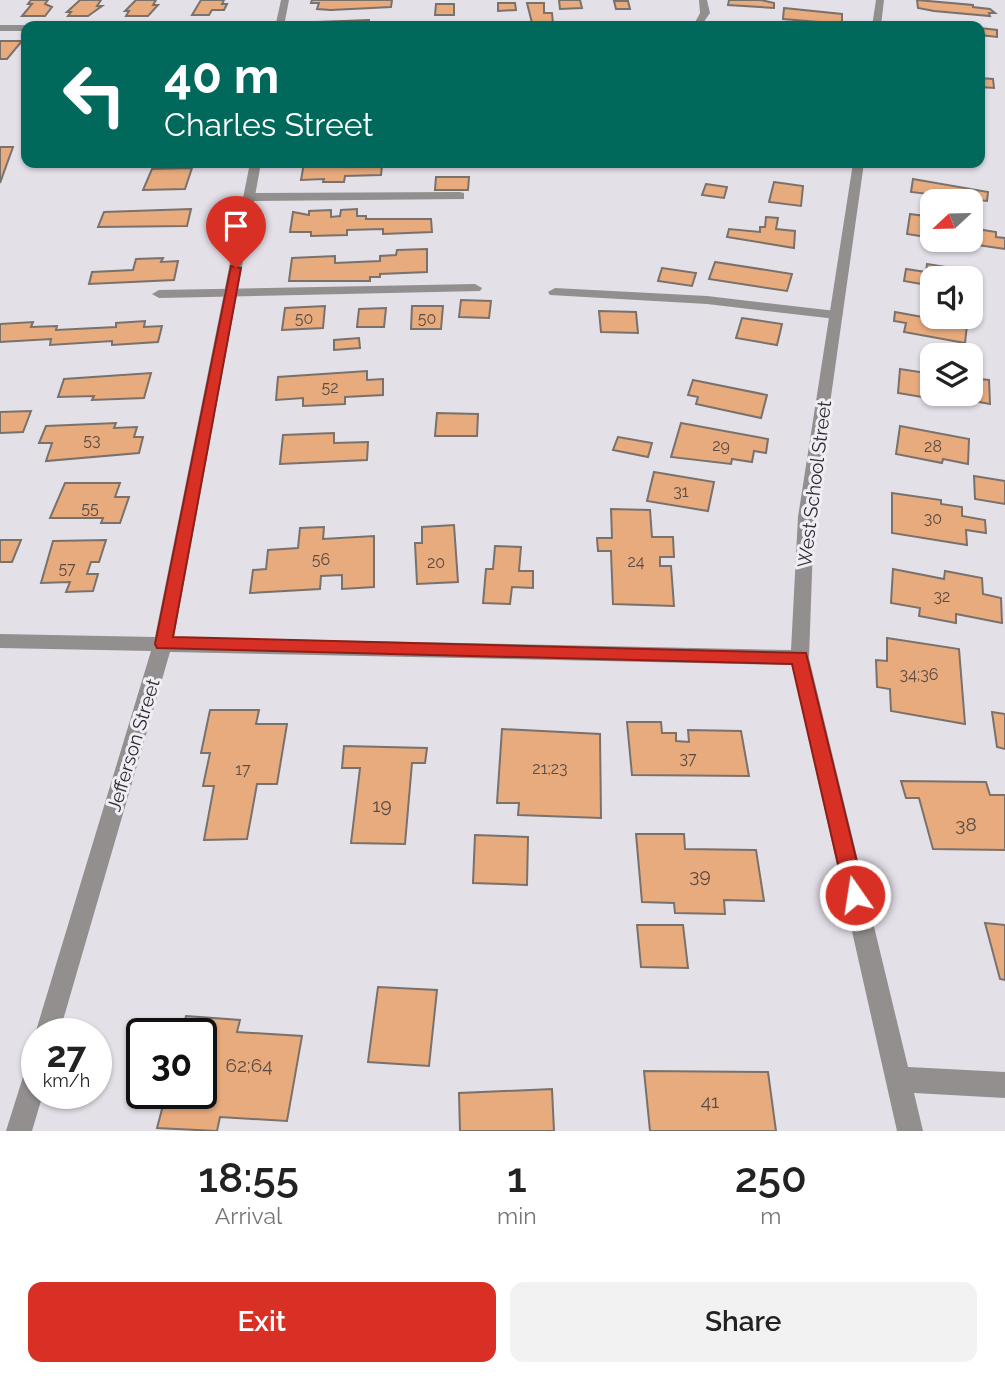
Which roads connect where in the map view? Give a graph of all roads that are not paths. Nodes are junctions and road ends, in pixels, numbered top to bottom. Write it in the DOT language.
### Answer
graph roads {
  1 [pos="285,0"];
  2 [pos="703,0"];
  3 [pos="880,0"];
  4 [pos="281,21"];
  5 [pos="700,21"];
  6 [pos="878,21"];
  7 [pos="0,28"];
  8 [pos="21,28"];
  9 [pos="254,168"];
  10 [pos="858,168"];
  11 [pos="460,196"];
  12 [pos="249,197"];
  13 [pos="475,288"];
  14 [pos="231,292"];
  15 [pos="555,292"];
  16 [pos="159,294"];
  17 [pos="836,314"];
  18 [pos="0,642"];
  19 [pos="163,644"];
  20 [pos="800,658"];
  21 [pos="52,1018"];
  22 [pos="898,1079"];
  23 [pos="1005,1085"];
  24 [pos="25,1109"];
  25 [pos="19,1131"];
  26 [pos="910,1131"];
  1 -- 4 [label="street"];
  2 -- 5 [label="street"];
  3 -- 6 [label="street"];
  7 -- 8 [label="street"];
  9 -- 12 [label="street, Jefferson Street"];
  10 -- 17 [label="street, West School Street"];
  11 -- 12 [label="street"];
  12 -- 14 [label="street, Jefferson Street"];
  13 -- 14 [label="street"];
  14 -- 16 [label="street"];
  14 -- 19 [label="street, Jefferson Street"];
  15 -- 17 [label="street"];
  17 -- 20 [label="street, West School Street"];
  18 -- 19 [label="street"];
  19 -- 20 [label="street"];
  19 -- 21 [label="street, Jefferson Street"];
  20 -- 22 [label="street, West School Street"];
  22 -- 23 [label="street"];
  22 -- 26 [label="street, West School Street"];
  24 -- 25 [label="street"];
}
